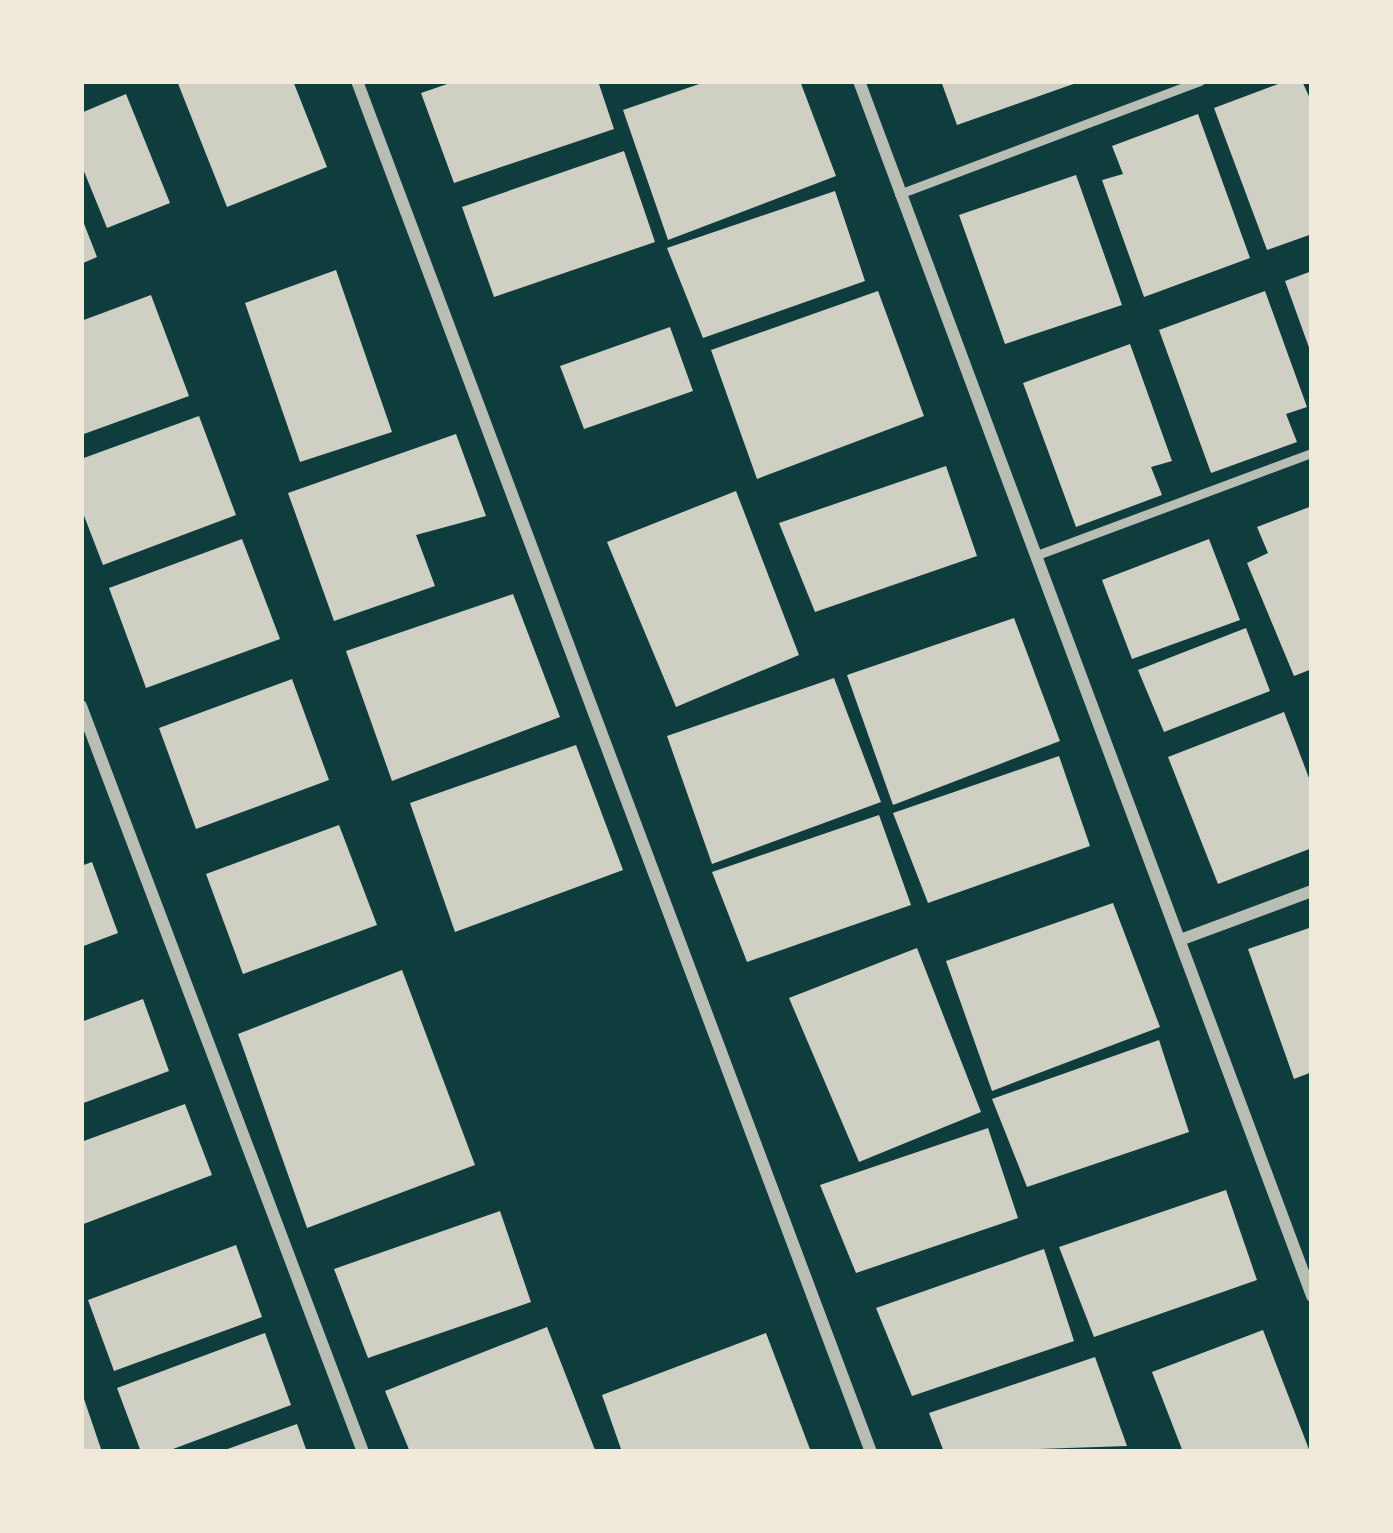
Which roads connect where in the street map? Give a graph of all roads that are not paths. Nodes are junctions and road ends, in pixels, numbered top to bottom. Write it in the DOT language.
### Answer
graph roads {
  1 [pos="358,81"];
  2 [pos="859,81"];
  3 [pos="1200,81"];
  4 [pos="899,194"];
  5 [pos="1312,453"];
  6 [pos="1037,555"];
  7 [pos="81,706"];
  8 [pos="1312,891"];
  9 [pos="1180,940"];
  10 [pos="1312,1296"];
  11 [pos="363,1452"];
  12 [pos="871,1452"];
  1 -- 12 [label="street"];
  2 -- 4 [label="street"];
  3 -- 4 [label="lane"];
  4 -- 6 [label="street"];
  5 -- 6 [label="lane"];
  6 -- 9 [label="street"];
  7 -- 11 [label="street"];
  8 -- 9 [label="street"];
  9 -- 10 [label="street"];
}
